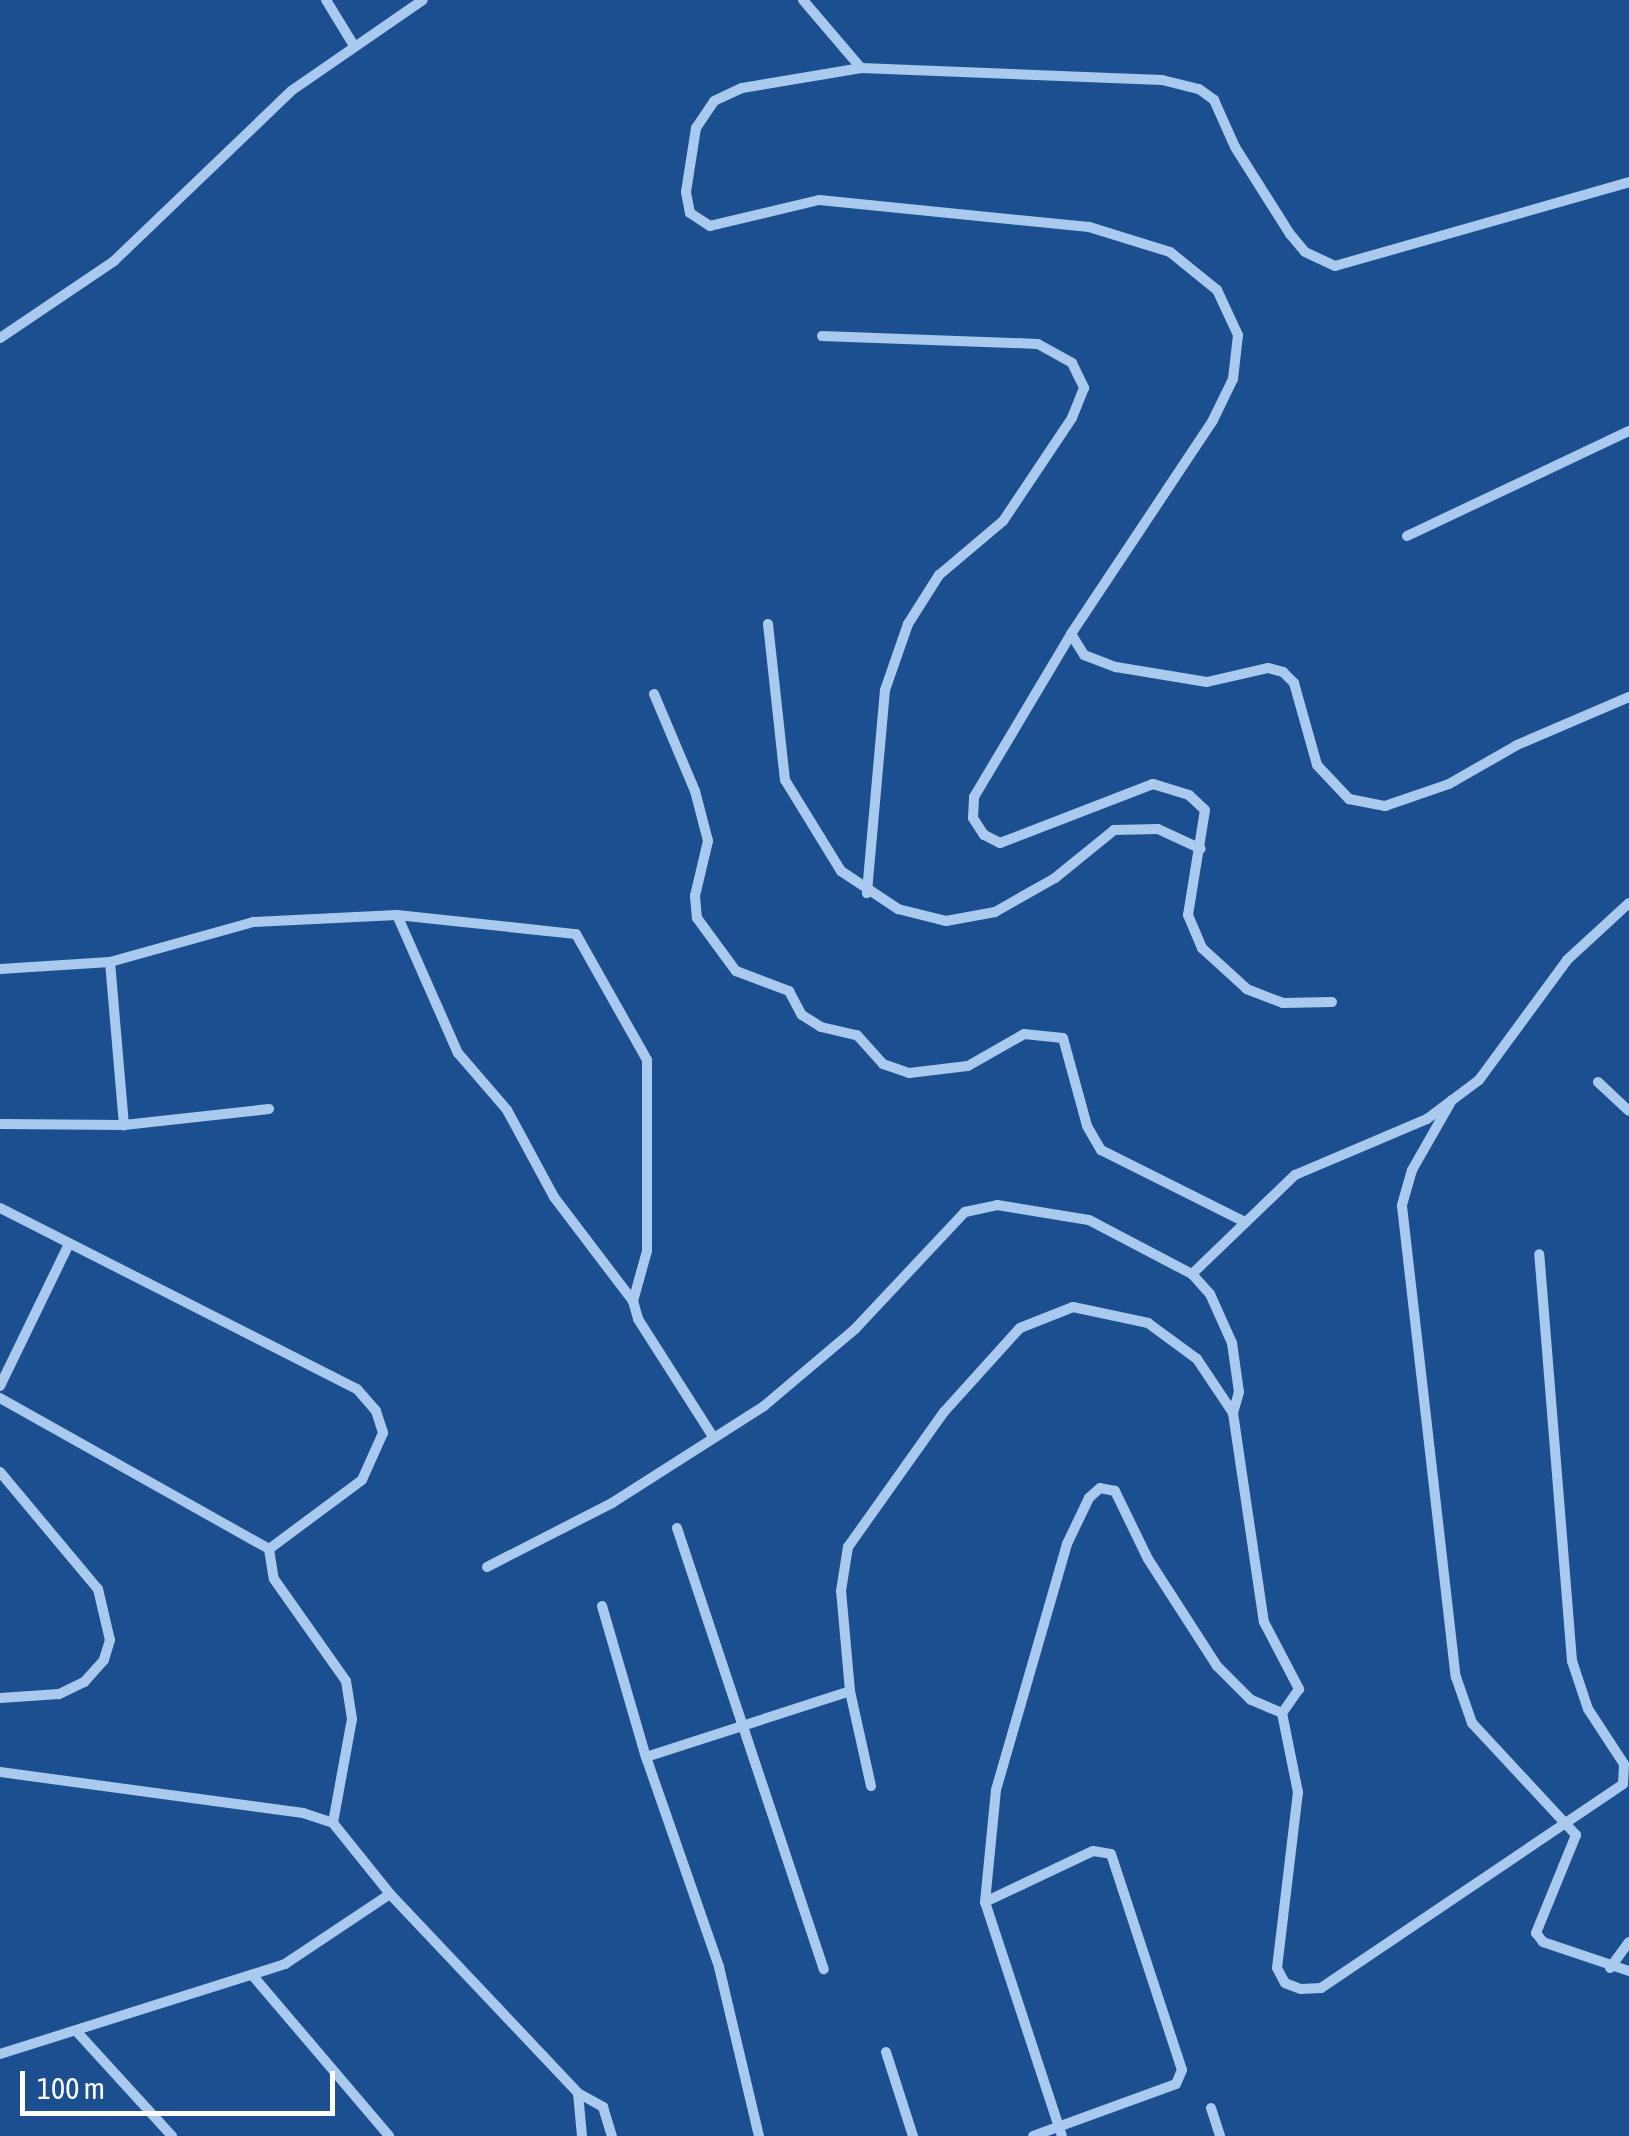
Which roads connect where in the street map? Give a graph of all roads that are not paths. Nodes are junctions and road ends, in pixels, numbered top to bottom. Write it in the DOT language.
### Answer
graph roads {
  1 [pos="326,0"];
  2 [pos="423,0"];
  3 [pos="803,0"];
  4 [pos="353,44"];
  5 [pos="861,68"];
  6 [pos="1629,182"];
  7 [pos="822,336"];
  8 [pos="0,338"];
  9 [pos="1629,431"];
  10 [pos="1407,536"];
  11 [pos="768,624"];
  12 [pos="1071,634"];
  13 [pos="654,694"];
  14 [pos="1629,697"];
  15 [pos="1201,849"];
  16 [pos="867,893"];
  17 [pos="1629,903"];
  18 [pos="397,914"];
  19 [pos="110,962"];
  20 [pos="0,969"];
  21 [pos="1332,1002"];
  22 [pos="1598,1082"];
  23 [pos="1452,1100"];
  24 [pos="269,1109"];
  25 [pos="1629,1111"];
  26 [pos="0,1124"];
  27 [pos="124,1125"];
  28 [pos="0,1208"];
  29 [pos="1245,1222"];
  30 [pos="69,1244"];
  31 [pos="1539,1254"];
  32 [pos="1192,1274"];
  33 [pos="633,1301"];
  34 [pos="0,1386"];
  35 [pos="0,1398"];
  36 [pos="1232,1413"];
  37 [pos="712,1435"];
  38 [pos="0,1472"];
  39 [pos="677,1528"];
  40 [pos="269,1550"];
  41 [pos="487,1567"];
  42 [pos="602,1606"];
  43 [pos="850,1691"];
  44 [pos="0,1698"];
  45 [pos="1282,1713"];
  46 [pos="741,1729"];
  47 [pos="646,1758"];
  48 [pos="0,1772"];
  49 [pos="871,1786"];
  50 [pos="333,1823"];
  51 [pos="1566,1826"];
  52 [pos="390,1894"];
  53 [pos="985,1902"];
  54 [pos="1629,1942"];
  55 [pos="824,1968"];
  56 [pos="1610,1968"];
  57 [pos="1629,1971"];
  58 [pos="253,1976"];
  59 [pos="77,2032"];
  60 [pos="886,2052"];
  61 [pos="0,2054"];
  62 [pos="578,2093"];
  63 [pos="1211,2108"];
  64 [pos="1060,2132"];
  65 [pos="172,2136"];
  66 [pos="389,2136"];
  67 [pos="582,2136"];
  68 [pos="612,2136"];
  69 [pos="759,2136"];
  70 [pos="914,2136"];
  71 [pos="1033,2136"];
  72 [pos="1220,2136"];
  1 -- 4 [label="street"];
  2 -- 4 [label="street"];
  3 -- 5 [label="street"];
  4 -- 8 [label="street"];
  5 -- 6 [label="street"];
  5 -- 12 [label="street"];
  7 -- 16 [label="street"];
  9 -- 10 [label="street"];
  11 -- 16 [label="street"];
  12 -- 14 [label="street"];
  12 -- 15 [label="street"];
  13 -- 29 [label="street"];
  15 -- 16 [label="street"];
  15 -- 21 [label="street"];
  17 -- 23 [label="street"];
  18 -- 19 [label="street"];
  18 -- 33 [label="street"];
  18 -- 33 [label="street"];
  19 -- 20 [label="street"];
  19 -- 27 [label="street"];
  22 -- 25 [label="street"];
  23 -- 29 [label="street"];
  23 -- 51 [label="street"];
  24 -- 27 [label="street"];
  26 -- 27 [label="street"];
  28 -- 30 [label="street"];
  29 -- 32 [label="street"];
  30 -- 34 [label="street"];
  30 -- 40 [label="street"];
  31 -- 51 [label="street"];
  32 -- 36 [label="street"];
  32 -- 37 [label="street"];
  33 -- 37 [label="street"];
  35 -- 40 [label="street"];
  36 -- 43 [label="street"];
  36 -- 45 [label="street"];
  37 -- 41 [label="street"];
  38 -- 44 [label="street"];
  39 -- 46 [label="street"];
  40 -- 50 [label="street"];
  42 -- 47 [label="street"];
  43 -- 46 [label="street"];
  43 -- 49 [label="street"];
  45 -- 51 [label="street"];
  45 -- 53 [label="street"];
  46 -- 47 [label="street"];
  46 -- 55 [label="street"];
  47 -- 69 [label="street"];
  48 -- 50 [label="street"];
  50 -- 52 [label="street"];
  51 -- 56 [label="street"];
  52 -- 58 [label="street"];
  52 -- 62 [label="street"];
  53 -- 64 [label="street"];
  53 -- 64 [label="street"];
  54 -- 56 [label="street"];
  56 -- 57 [label="street"];
  58 -- 59 [label="street"];
  58 -- 66 [label="street"];
  59 -- 61 [label="street"];
  59 -- 65 [label="street"];
  60 -- 70 [label="street"];
  62 -- 67 [label="street"];
  62 -- 68 [label="street"];
  63 -- 72 [label="street"];
  64 -- 71 [label="street"];
}
